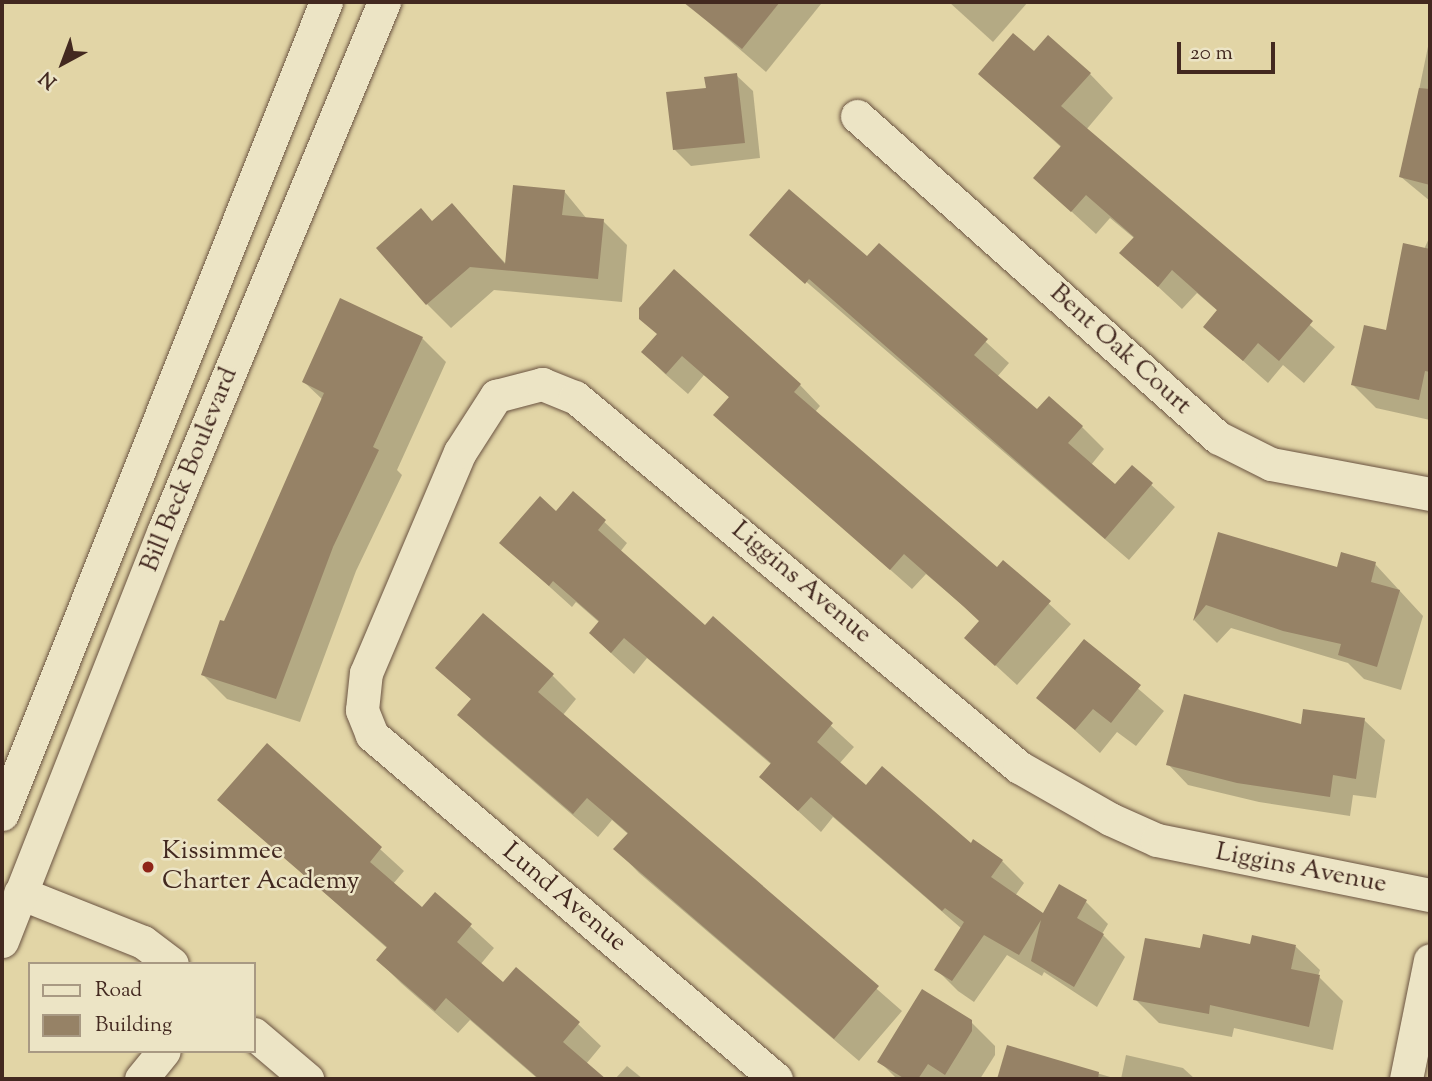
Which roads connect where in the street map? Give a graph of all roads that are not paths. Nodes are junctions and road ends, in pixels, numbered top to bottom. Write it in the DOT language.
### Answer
graph roads {
  1 [pos="326,2"];
  2 [pos="384,2"];
  3 [pos="858,116"];
  4 [pos="1430,494"];
  5 [pos="362,710"];
  6 [pos="2,814"];
  7 [pos="20,893"];
  8 [pos="1430,895"];
  9 [pos="2,941"];
  10 [pos="1430,960"];
  11 [pos="169,962"];
  12 [pos="256,1036"];
  13 [pos="162,1053"];
  14 [pos="141,1079"];
  15 [pos="307,1079"];
  16 [pos="776,1079"];
  17 [pos="1406,1079"];
  1 -- 6 [label="street, Bill Beck Boulevard"];
  2 -- 7 [label="street, Bill Beck Boulevard"];
  3 -- 4 [label="street, Bent Oak Court"];
  5 -- 8 [label="street, Liggins Avenue"];
  5 -- 16 [label="street, Lund Avenue"];
  7 -- 9 [label="street, Bill Beck Boulevard"];
  7 -- 11 [label="street"];
  10 -- 17 [label="street"];
  12 -- 15 [label="street"];
  13 -- 14 [label="street"];
}
